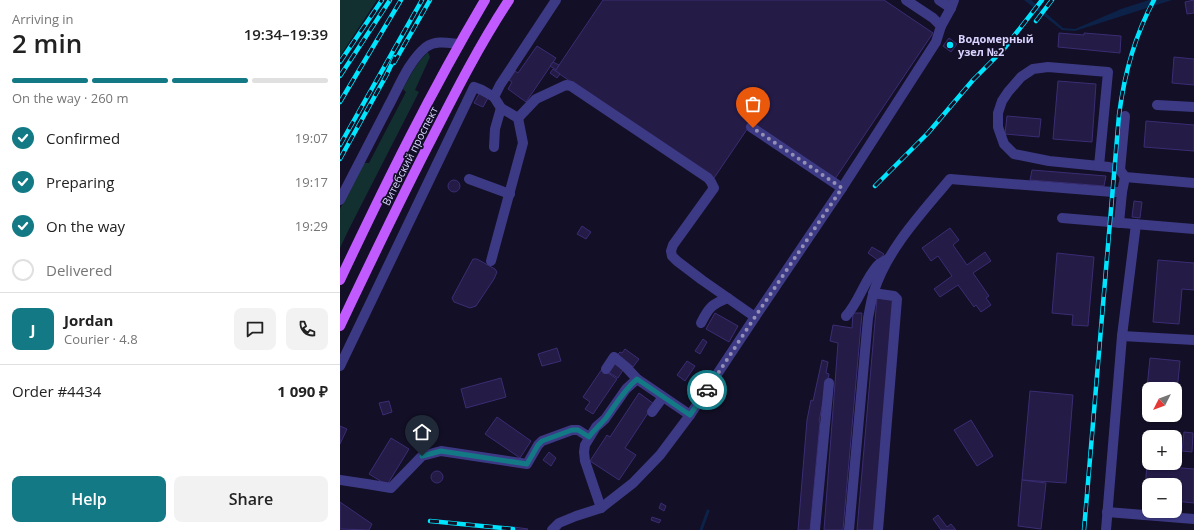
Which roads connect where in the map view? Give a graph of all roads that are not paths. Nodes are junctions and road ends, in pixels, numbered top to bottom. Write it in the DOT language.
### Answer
graph roads {
  1 [pos="485,0"];
  2 [pos="509,0"];
  3 [pos="556,0"];
  4 [pos="906,0"];
  5 [pos="939,0"];
  6 [pos="952,4"];
  7 [pos="941,26"];
  8 [pos="459,44"];
  9 [pos="494,97"];
  10 [pos="1157,105"];
  11 [pos="1194,107"];
  12 [pos="501,108"];
  13 [pos="1125,116"];
  14 [pos="518,118"];
  15 [pos="751,127"];
  16 [pos="494,147"];
  17 [pos="1099,166"];
  18 [pos="1123,174"];
  19 [pos="469,179"];
  20 [pos="1194,183"];
  21 [pos="842,188"];
  22 [pos="1122,192"];
  23 [pos="510,194"];
  24 [pos="340,200"];
  25 [pos="1062,218"];
  26 [pos="1119,223"];
  27 [pos="1136,224"];
  28 [pos="1194,229"];
  29 [pos="890,258"];
  30 [pos="491,261"];
  31 [pos="340,280"];
  32 [pos="873,293"];
  33 [pos="728,298"];
  34 [pos="846,316"];
  35 [pos="755,317"];
  36 [pos="701,323"];
  37 [pos="340,326"];
  38 [pos="1122,336"];
  39 [pos="1194,340"];
  40 [pos="340,366"];
  41 [pos="606,369"];
  42 [pos="637,379"];
  43 [pos="829,383"];
  44 [pos="663,397"];
  45 [pos="652,412"];
  46 [pos="690,415"];
  47 [pos="589,437"];
  48 [pos="340,480"];
  49 [pos="601,508"];
  50 [pos="1107,512"];
  51 [pos="1194,519"];
  52 [pos="553,530"];
  53 [pos="815,530"];
  54 [pos="849,530"];
  55 [pos="878,530"];
  56 [pos="1106,530"];
  1 -- 8 [label="main road, Витебский проспект"];
  2 -- 37 [label="main road, Витебский проспект"];
  3 -- 9 [label="street"];
  4 -- 7 [label="street"];
  5 -- 6 [label="street"];
  6 -- 7 [label="street"];
  7 -- 21 [label="street"];
  8 -- 24 [label="street"];
  8 -- 31 [label="main road, Витебский проспект"];
  9 -- 12 [label="street"];
  9 -- 40 [label="street"];
  10 -- 11 [label="street"];
  12 -- 14 [label="street"];
  12 -- 16 [label="street"];
  13 -- 18 [label="street"];
  14 -- 23 [label="street"];
  14 -- 33 [label="street"];
  15 -- 21 [label="street"];
  17 -- 17 [label="street"];
  17 -- 18 [label="street"];
  18 -- 20 [label="street"];
  18 -- 22 [label="street"];
  19 -- 23 [label="street"];
  21 -- 35 [label="street"];
  22 -- 26 [label="street"];
  22 -- 29 [label="street"];
  23 -- 30 [label="street"];
  25 -- 26 [label="street"];
  26 -- 27 [label="street"];
  27 -- 28 [label="street"];
  27 -- 38 [label="street"];
  29 -- 32 [label="street"];
  29 -- 34 [label="street"];
  32 -- 54 [label="street"];
  32 -- 55 [label="street"];
  33 -- 35 [label="street"];
  33 -- 36 [label="street"];
  35 -- 46 [label="street"];
  38 -- 39 [label="street"];
  38 -- 50 [label="street"];
  41 -- 42 [label="street"];
  42 -- 44 [label="street"];
  42 -- 47 [label="street"];
  43 -- 53 [label="street"];
  44 -- 45 [label="street"];
  44 -- 46 [label="street"];
  46 -- 49 [label="street"];
  47 -- 48 [label="street"];
  47 -- 49 [label="street"];
  49 -- 52 [label="street"];
  50 -- 51 [label="street"];
  50 -- 56 [label="street"];
}
